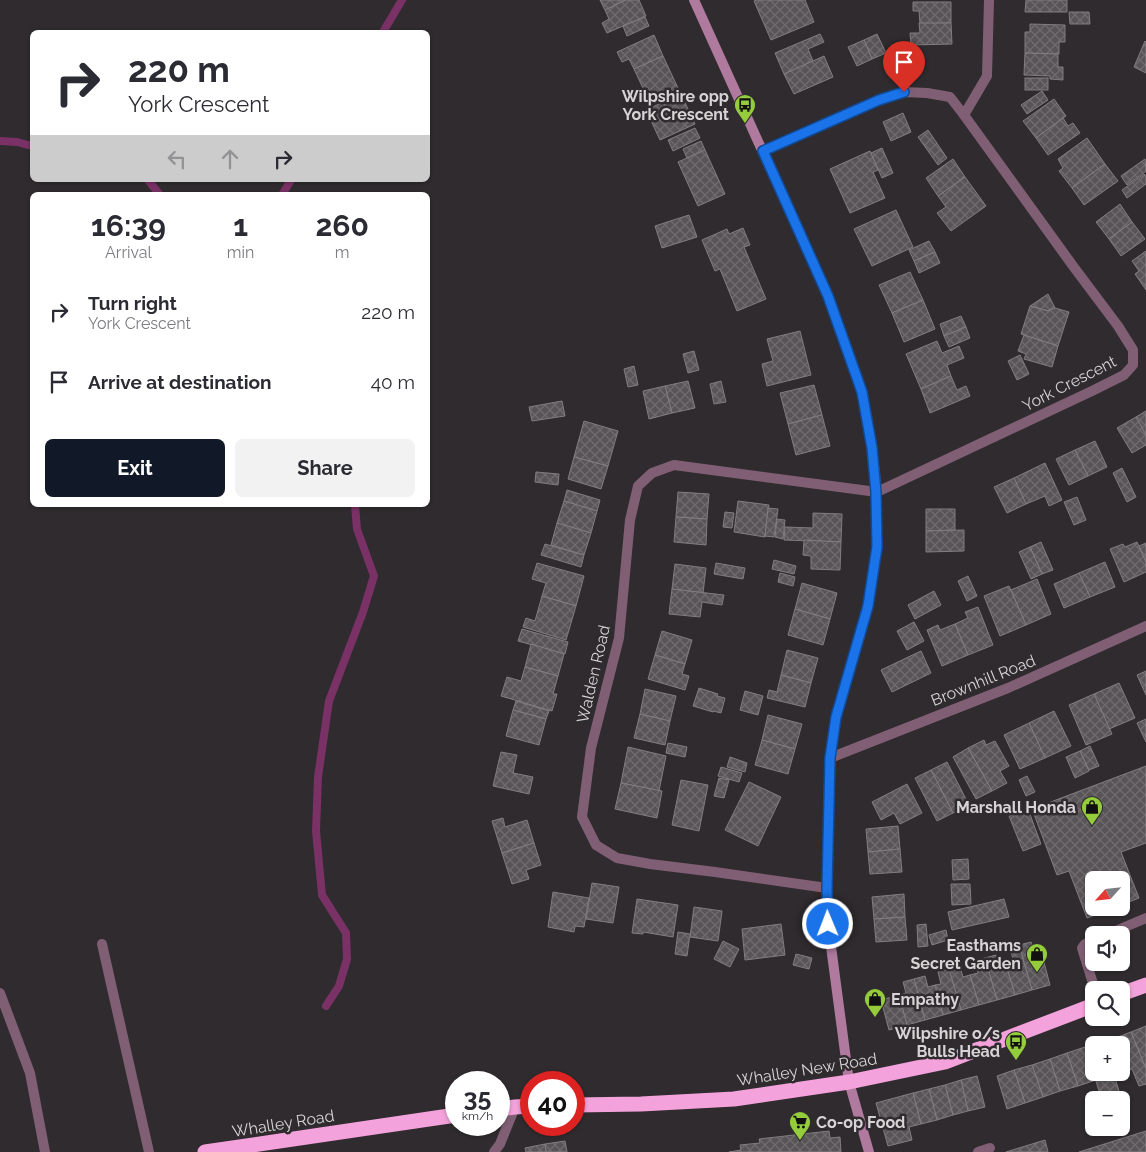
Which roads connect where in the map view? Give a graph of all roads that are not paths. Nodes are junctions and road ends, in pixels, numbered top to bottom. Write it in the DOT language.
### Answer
graph roads {
  1 [pos="694,0"];
  2 [pos="989,0"];
  3 [pos="964,115"];
  4 [pos="763,151"];
  5 [pos="876,492"];
  6 [pos="1146,626"];
  7 [pos="830,758"];
  8 [pos="827,888"];
  9 [pos="1146,918"];
  10 [pos="1127,926"];
  11 [pos="102,944"];
  12 [pos="1085,944"];
  13 [pos="1085,958"];
  14 [pos="1146,985"];
  15 [pos="1130,991"];
  16 [pos="0,993"];
  17 [pos="1085,1008"];
  18 [pos="849,1082"];
  19 [pos="515,1106"];
  20 [pos="520,1106"];
  21 [pos="585,1106"];
  22 [pos="510,1107"];
  23 [pos="445,1117"];
  24 [pos="990,1148"];
  25 [pos="45,1152"];
  26 [pos="149,1152"];
  27 [pos="205,1152"];
  28 [pos="494,1152"];
  29 [pos="869,1152"];
  30 [pos="978,1152"];
  1 -- 4 [label="street"];
  2 -- 3 [label="street"];
  3 -- 4 [label="street, York Crescent"];
  3 -- 5 [label="street, York Crescent"];
  4 -- 5 [label="street"];
  5 -- 7 [label="street"];
  5 -- 8 [label="street, Walden Road"];
  6 -- 7 [label="street, Brownhill Road"];
  7 -- 8 [label="street"];
  8 -- 18 [label="street"];
  9 -- 10 [label="street"];
  11 -- 26 [label="street"];
  12 -- 13 [label="street"];
  14 -- 15 [label="highway"];
  16 -- 25 [label="street"];
  17 -- 18 [label="highway, Whalley New Road"];
  18 -- 21 [label="highway, Whalley New Road"];
  18 -- 29 [label="street"];
  19 -- 20 [label="highway"];
  19 -- 22 [label="highway"];
  19 -- 28 [label="street"];
  23 -- 27 [label="highway, Whalley Road"];
  24 -- 30 [label="street"];
}
